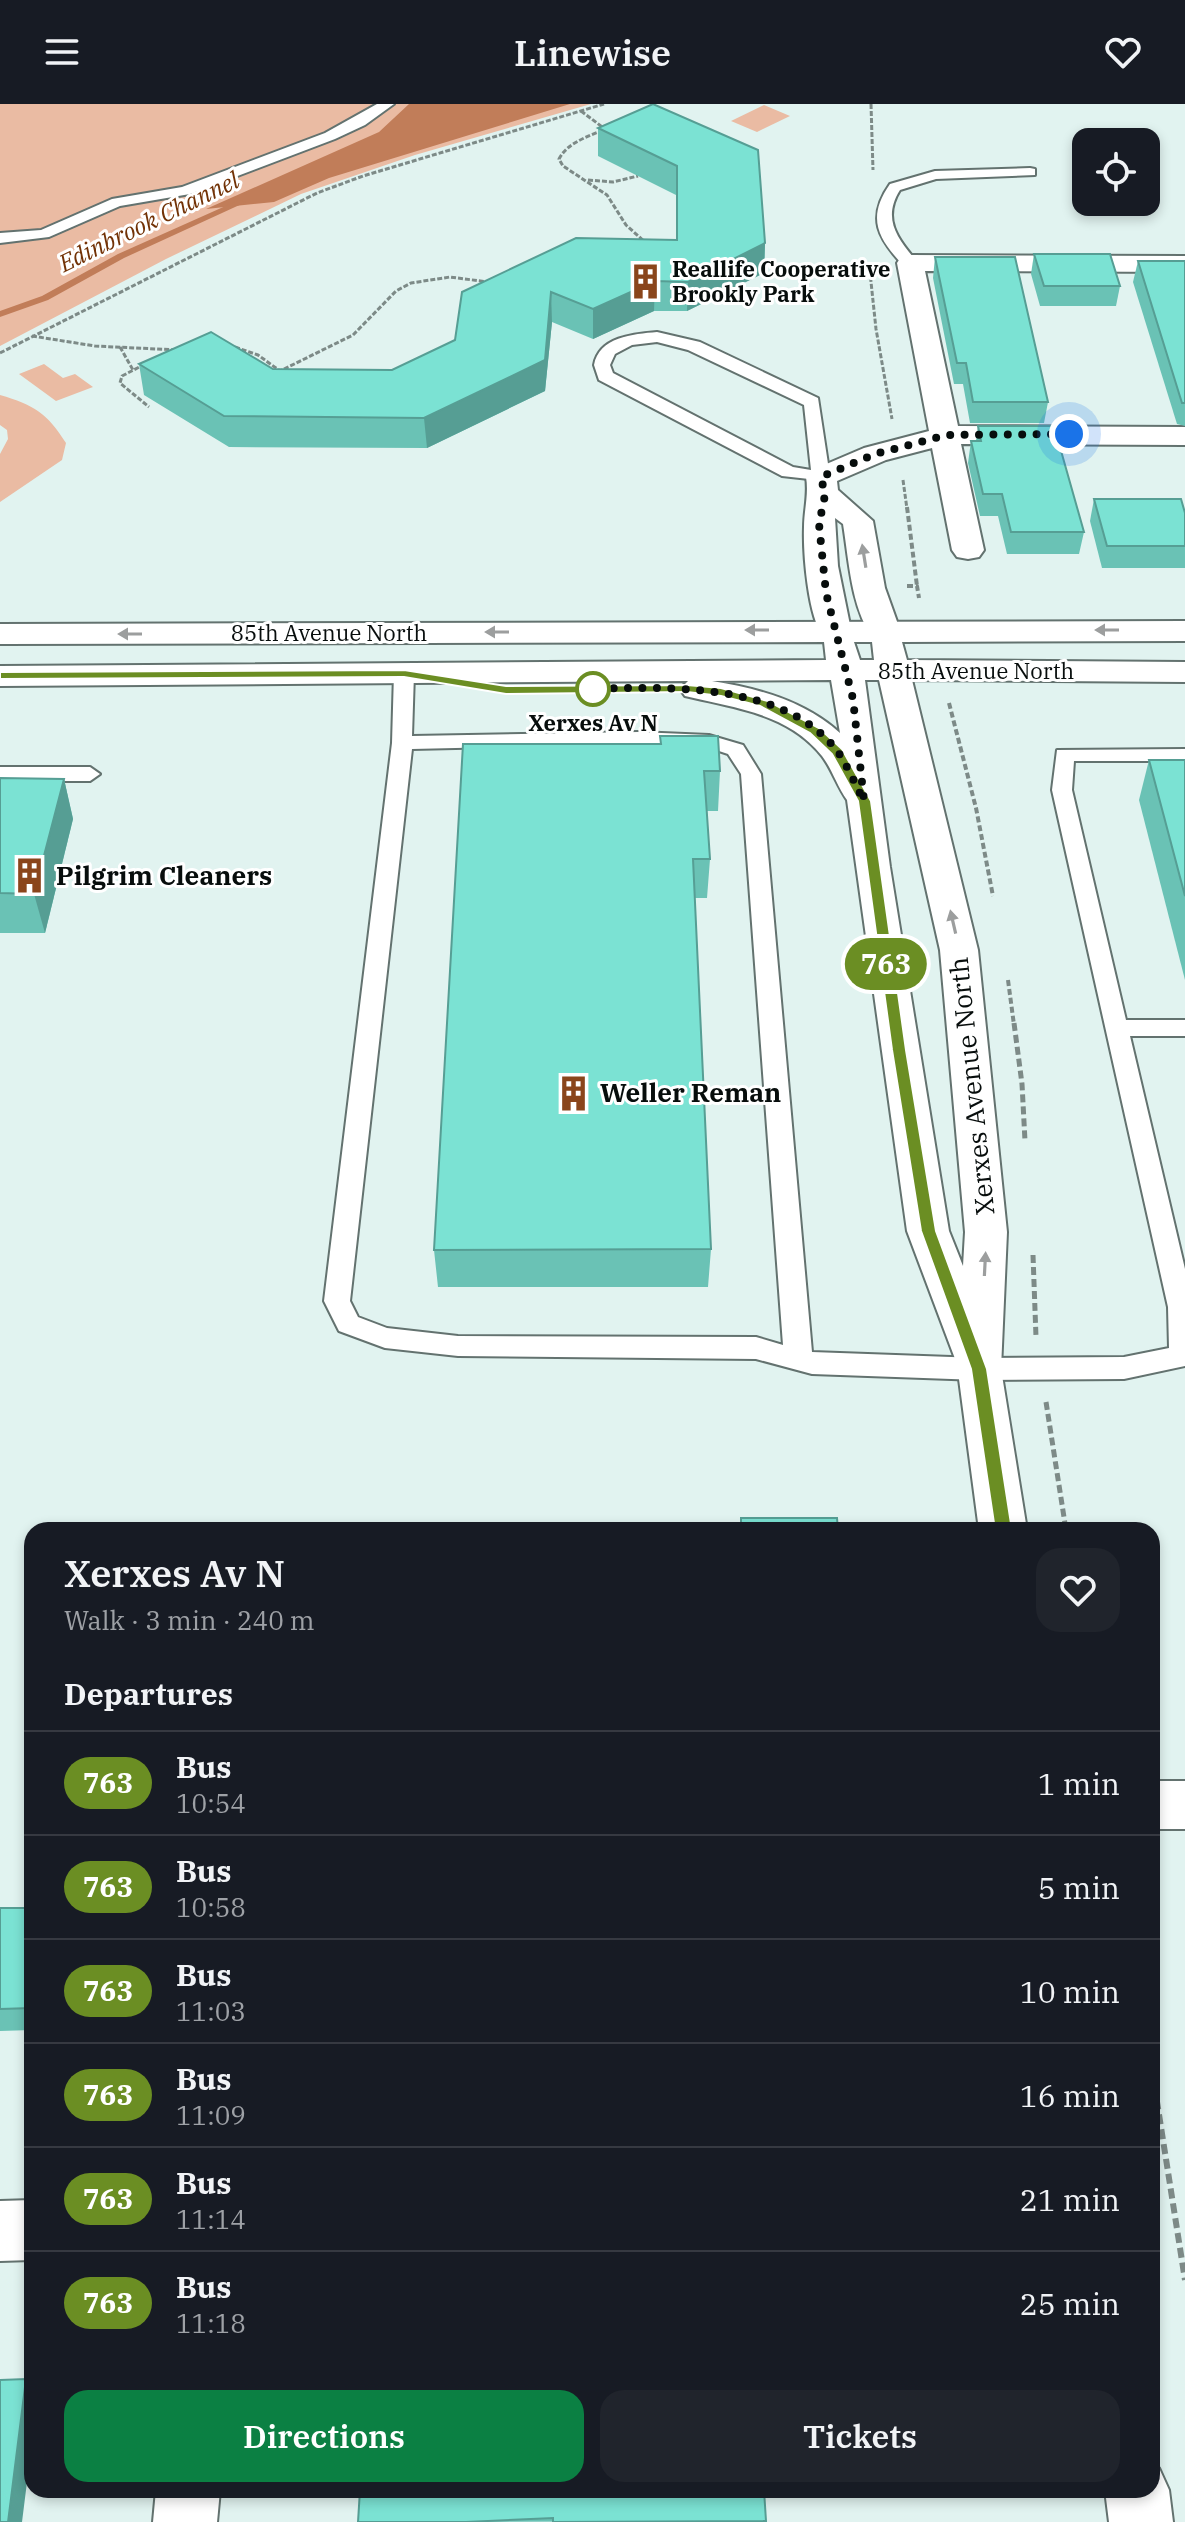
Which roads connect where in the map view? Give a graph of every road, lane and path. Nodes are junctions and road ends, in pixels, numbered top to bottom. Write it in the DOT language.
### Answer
graph roads {
  1 [pos="387,104"];
  2 [pos="604,104"];
  3 [pos="580,111"];
  4 [pos="606,129"];
  5 [pos="613,129"];
  6 [pos="1030,172"];
  7 [pos="638,176"];
  8 [pos="587,180"];
  9 [pos="0,238"];
  10 [pos="650,245"];
  11 [pos="910,263"];
  12 [pos="1185,264"];
  13 [pos="496,285"];
  14 [pos="32,336"];
  15 [pos="225,345"];
  16 [pos="120,347"];
  17 [pos="0,353"];
  18 [pos="164,356"];
  19 [pos="150,362"];
  20 [pos="133,370"];
  21 [pos="280,371"];
  22 [pos="266,377"];
  23 [pos="149,407"];
  24 [pos="947,435"];
  25 [pos="1185,436"];
  26 [pos="823,486"];
  27 [pos="968,550"];
  28 [pos="835,630"];
  29 [pos="884,630"];
  30 [pos="1185,631"];
  31 [pos="0,634"];
  32 [pos="847,670"];
  33 [pos="894,670"];
  34 [pos="1185,672"];
  35 [pos="404,673"];
  36 [pos="0,676"];
  37 [pos="402,743"];
  38 [pos="1185,755"];
  39 [pos="0,774"];
  40 [pos="90,774"];
  41 [pos="864,801"];
  42 [pos="1117,1028"];
  43 [pos="1185,1028"];
  44 [pos="1183,1357"];
  45 [pos="797,1358"];
  46 [pos="979,1369"];
  47 [pos="1002,1522"];
  48 [pos="1160,1805"];
  49 [pos="1185,1805"];
  50 [pos="1160,2121"];
  51 [pos="24,2230"];
  52 [pos="0,2231"];
  53 [pos="1185,2280"];
  54 [pos="187,2498"];
  55 [pos="1138,2498"];
  56 [pos="185,2522"];
  57 [pos="1141,2522"];
  1 -- 9 [label="lane"];
  2 -- 3 [label="path"];
  3 -- 4 [label="path"];
  3 -- 14 [label="path"];
  4 -- 5 [label="path"];
  4 -- 8 [label="path"];
  6 -- 11 [label="lane"];
  7 -- 8 [label="path"];
  8 -- 10 [label="path"];
  11 -- 12 [label="street"];
  11 -- 24 [label="street"];
  13 -- 21 [label="path"];
  14 -- 16 [label="path"];
  14 -- 17 [label="path"];
  15 -- 21 [label="path"];
  16 -- 18 [label="path"];
  16 -- 20 [label="path"];
  19 -- 20 [label="path"];
  20 -- 23 [label="path"];
  21 -- 22 [label="path"];
  24 -- 25 [label="street"];
  24 -- 26 [label="street"];
  24 -- 27 [label="street"];
  26 -- 26 [label="lane"];
  26 -- 28 [label="street, Xerxes Avenue North"];
  29 -- 26 [label="street, Xerxes Avenue North, one-way"];
  28 -- 29 [label="street, 85th Avenue North"];
  28 -- 31 [label="street, 85th Avenue North, one-way"];
  28 -- 32 [label="street, Xerxes Avenue North"];
  30 -- 29 [label="street, 85th Avenue North, one-way"];
  29 -- 33 [label="street, Xerxes Avenue North"];
  32 -- 33 [label="street, 85th Avenue North"];
  32 -- 35 [label="street, 85th Avenue North"];
  32 -- 41 [label="street, Xerxes Avenue North"];
  33 -- 34 [label="street, 85th Avenue North"];
  46 -- 33 [label="street, Xerxes Avenue North, one-way"];
  35 -- 36 [label="street, 85th Avenue North"];
  35 -- 37 [label="lane"];
  35 -- 41 [label="street"];
  37 -- 45 [label="lane"];
  37 -- 45 [label="lane"];
  38 -- 42 [label="lane"];
  39 -- 40 [label="lane"];
  41 -- 46 [label="street, Xerxes Avenue North"];
  42 -- 43 [label="lane"];
  42 -- 44 [label="lane"];
  44 -- 46 [label="lane"];
  45 -- 46 [label="lane"];
  46 -- 47 [label="street, Xerxes Avenue North"];
  48 -- 49 [label="street"];
  50 -- 53 [label="path"];
  51 -- 52 [label="street"];
  54 -- 56 [label="street"];
  55 -- 57 [label="street"];
}
